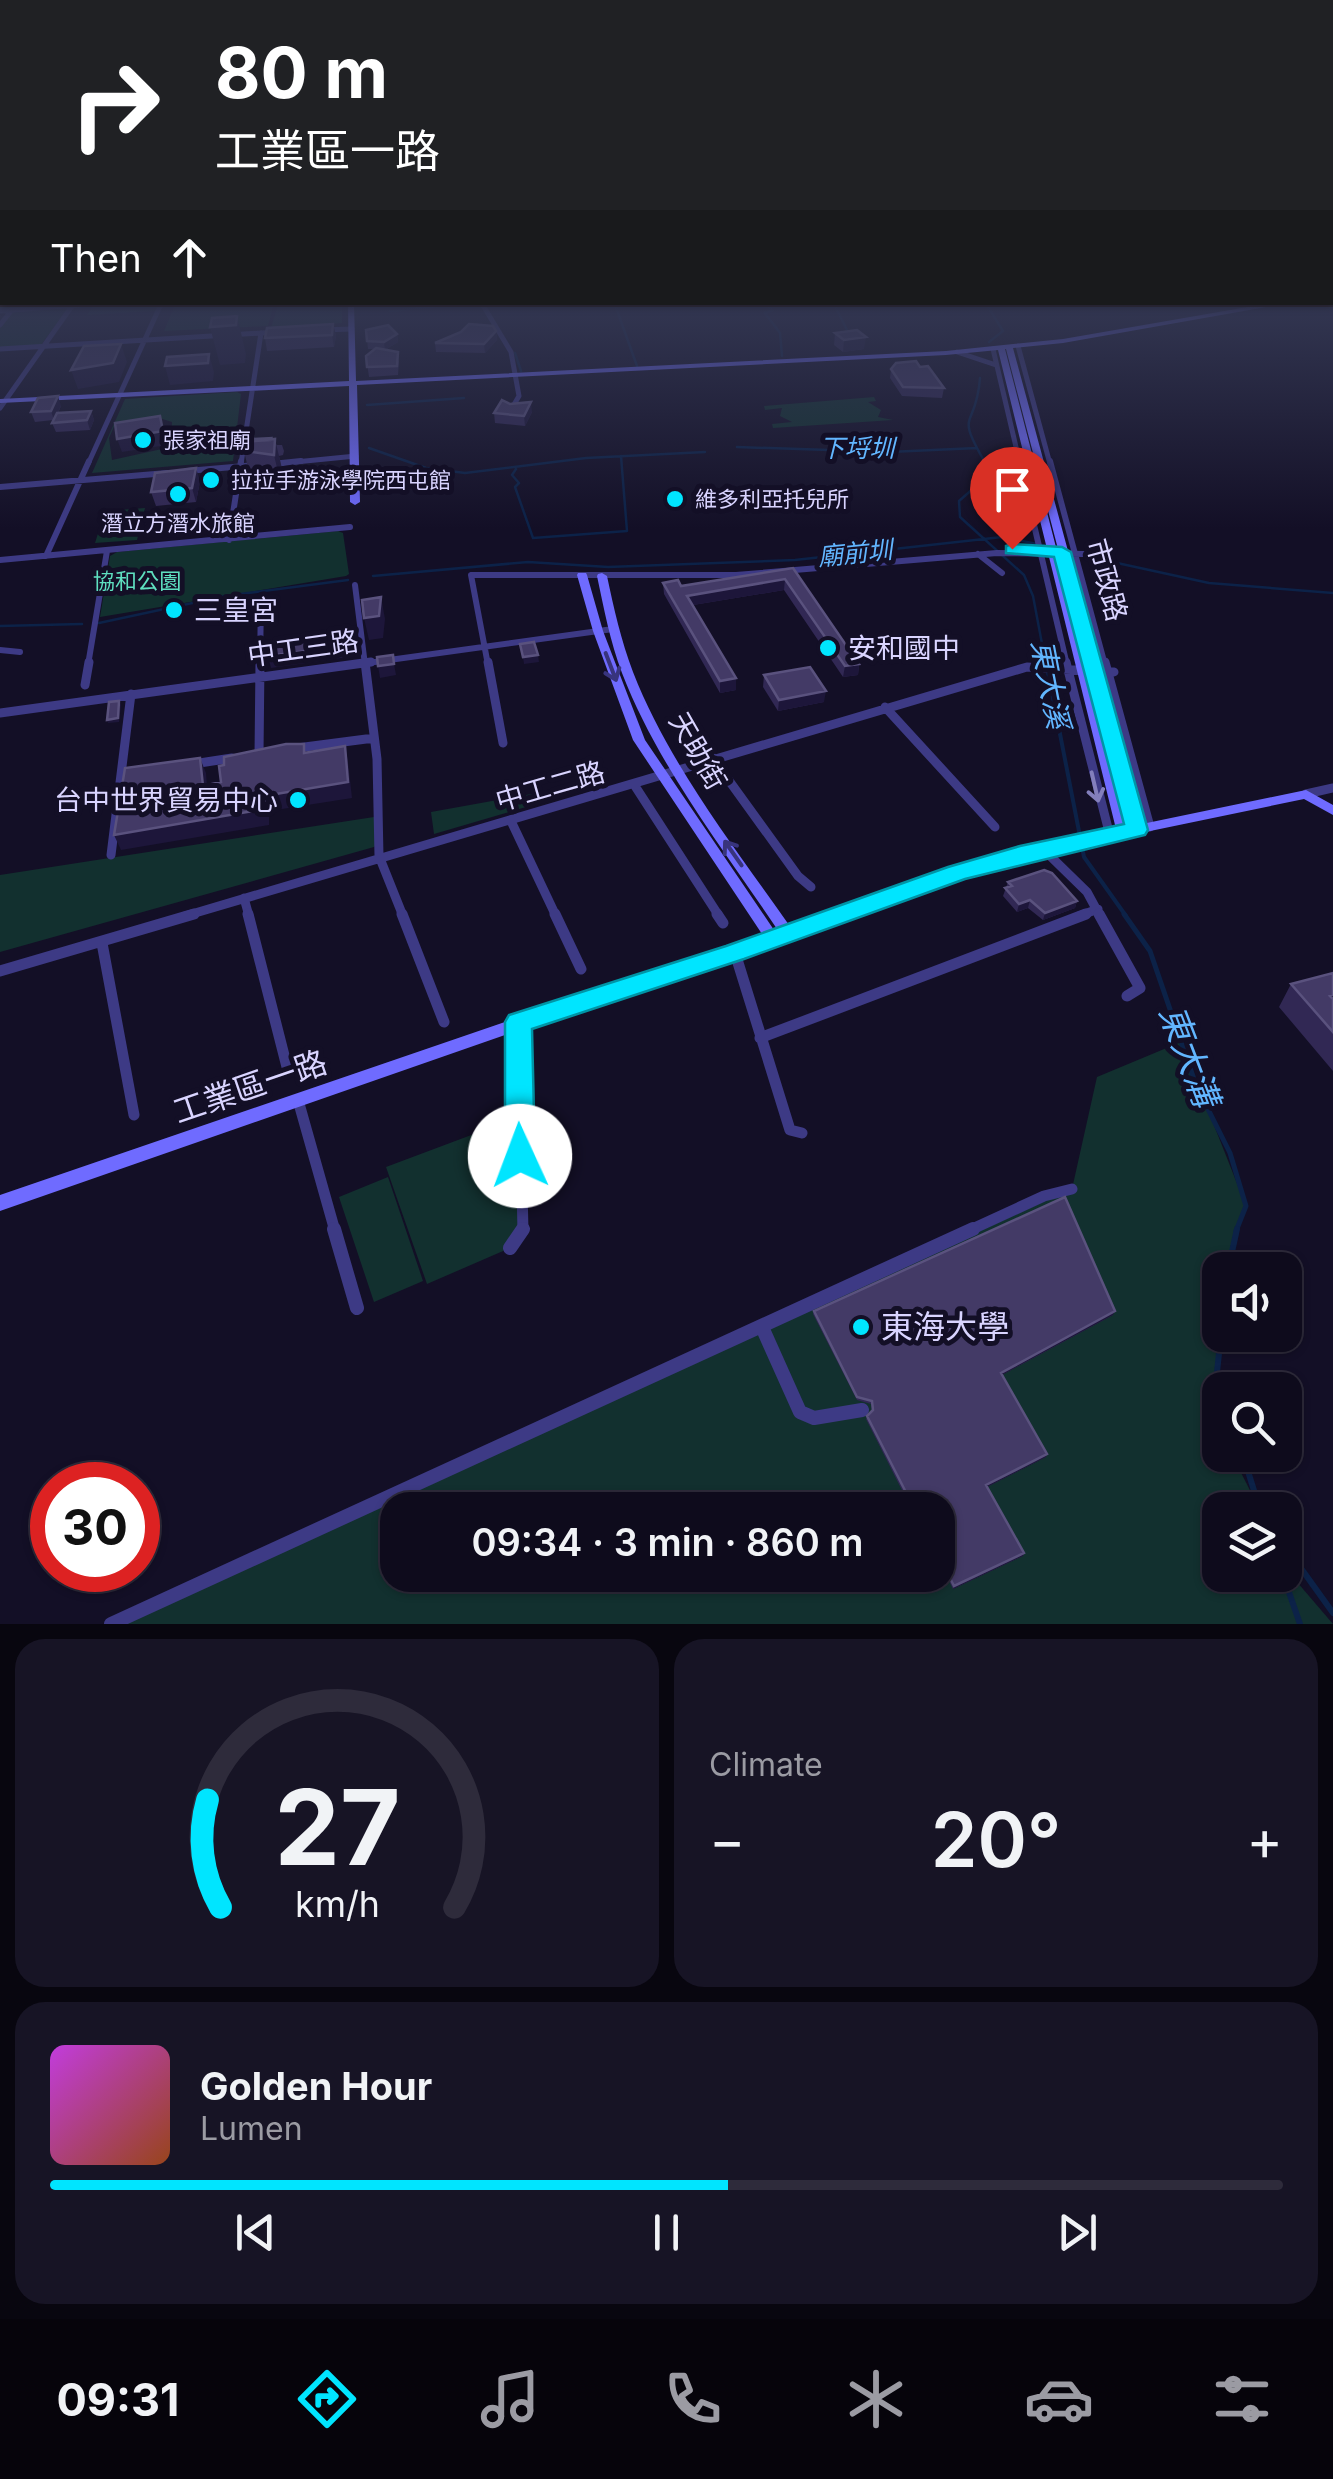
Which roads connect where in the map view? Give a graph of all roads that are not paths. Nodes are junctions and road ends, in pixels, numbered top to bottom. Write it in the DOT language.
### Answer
graph roads {
  1 [pos="20,378"];
  2 [pos="130,378"];
  3 [pos="253,378"];
  4 [pos="355,378"];
  5 [pos="359,378"];
  6 [pos="476,378"];
  7 [pos="517,378"];
  8 [pos="1001,378"];
  9 [pos="1013,378"];
  10 [pos="1013,378"];
  11 [pos="355,383"];
  12 [pos="251,388"];
  13 [pos="123,394"];
  14 [pos="2,403"];
  15 [pos="512,408"];
  16 [pos="356,456"];
  17 [pos="238,467"];
  18 [pos="80,480"];
  19 [pos="0,487"];
  20 [pos="355,502"];
  21 [pos="350,527"];
  22 [pos="228,540"];
  23 [pos="107,551"];
  24 [pos="1057,552"];
  25 [pos="982,554"];
  26 [pos="1084,554"];
  27 [pos="46,556"];
  28 [pos="0,560"];
  29 [pos="582,574"];
  30 [pos="1002,574"];
  31 [pos="602,576"];
  32 [pos="355,585"];
  33 [pos="261,598"];
  34 [pos="614,630"];
  35 [pos="598,632"];
  36 [pos="484,646"];
  37 [pos="0,650"];
  38 [pos="20,652"];
  39 [pos="365,662"];
  40 [pos="1092,671"];
  41 [pos="258,676"];
  42 [pos="76,691"];
  43 [pos="131,694"];
  44 [pos="89,698"];
  45 [pos="884,707"];
  46 [pos="0,713"];
  47 [pos="374,738"];
  48 [pos="503,743"];
  49 [pos="258,754"];
  50 [pos="712,757"];
  51 [pos="188,765"];
  52 [pos="678,770"];
  53 [pos="136,774"];
  54 [pos="118,776"];
  55 [pos="662,776"];
  56 [pos="635,786"];
  57 [pos="1333,788"];
  58 [pos="1306,794"];
  59 [pos="1333,811"];
  60 [pos="511,821"];
  61 [pos="995,826"];
  62 [pos="1123,833"];
  63 [pos="1049,848"];
  64 [pos="111,855"];
  65 [pos="379,856"];
  66 [pos="811,888"];
  67 [pos="244,898"];
  68 [pos="1098,908"];
  69 [pos="723,924"];
  70 [pos="781,936"];
  71 [pos="102,943"];
  72 [pos="735,952"];
  73 [pos="582,969"];
  74 [pos="0,971"];
  75 [pos="1127,996"];
  76 [pos="444,1022"];
  77 [pos="518,1022"];
  78 [pos="760,1038"];
  79 [pos="288,1067"];
  80 [pos="298,1100"];
  81 [pos="134,1115"];
  82 [pos="519,1117"];
  83 [pos="802,1133"];
  84 [pos="1072,1188"];
  85 [pos="0,1203"];
  86 [pos="510,1248"];
  87 [pos="358,1308"];
  88 [pos="762,1327"];
  89 [pos="862,1410"];
  90 [pos="111,1624"];
  1 -- 14 [label="street"];
  2 -- 13 [label="street"];
  3 -- 12 [label="street"];
  4 -- 11 [label="street"];
  5 -- 11 [label="street"];
  6 -- 11 [label="street"];
  7 -- 15 [label="street"];
  8 -- 24 [label="street, 市政路"];
  9 -- 24 [label="street, 市政路"];
  10 -- 24 [label="street, 市政路"];
  11 -- 12 [label="street"];
  11 -- 16 [label="street"];
  12 -- 13 [label="street"];
  12 -- 17 [label="street"];
  13 -- 14 [label="street"];
  13 -- 18 [label="street"];
  16 -- 17 [label="street"];
  16 -- 20 [label="street"];
  17 -- 18 [label="street"];
  17 -- 22 [label="street"];
  18 -- 19 [label="street"];
  18 -- 27 [label="street"];
  21 -- 22 [label="street"];
  22 -- 23 [label="street"];
  23 -- 27 [label="street"];
  23 -- 42 [label="street"];
  24 -- 25 [label="street"];
  24 -- 26 [label="street"];
  24 -- 40 [label="street, 市政路"];
  24 -- 40 [label="street, 市政路"];
  25 -- 30 [label="street"];
  25 -- 31 [label="street"];
  27 -- 28 [label="street"];
  29 -- 31 [label="street"];
  29 -- 35 [label="street, 天助街"];
  29 -- 36 [label="street"];
  31 -- 34 [label="street, 天助街"];
  32 -- 39 [label="street"];
  33 -- 41 [label="street"];
  34 -- 35 [label="street, 中工三路"];
  34 -- 52 [label="street, 天助街"];
  35 -- 36 [label="street, 中工三路"];
  35 -- 55 [label="street, 天助街, one-way"];
  36 -- 39 [label="street, 中工三路"];
  36 -- 48 [label="street"];
  37 -- 38 [label="street"];
  39 -- 41 [label="street, 中工三路"];
  39 -- 47 [label="street"];
  40 -- 45 [label="street, 中工二路"];
  40 -- 62 [label="street, 市政路"];
  40 -- 62 [label="street, 市政路"];
  41 -- 43 [label="street, 中工三路"];
  41 -- 49 [label="street"];
  42 -- 44 [label="street, 中工三路"];
  42 -- 44 [label="street"];
  42 -- 46 [label="street, 中工三路"];
  43 -- 44 [label="street, 中工三路"];
  43 -- 54 [label="street"];
  45 -- 50 [label="street, 中工二路"];
  45 -- 61 [label="street"];
  47 -- 49 [label="street"];
  47 -- 65 [label="street"];
  49 -- 51 [label="street"];
  50 -- 52 [label="street, 中工二路"];
  50 -- 66 [label="street"];
  52 -- 55 [label="street, 中工二路"];
  70 -- 52 [label="street, 天助街, one-way"];
  53 -- 54 [label="street"];
  54 -- 64 [label="street"];
  55 -- 56 [label="street, 中工二路"];
  55 -- 70 [label="street, 天助街"];
  56 -- 60 [label="street, 中工二路"];
  56 -- 69 [label="street"];
  57 -- 58 [label="street"];
  58 -- 59 [label="street"];
  58 -- 62 [label="street"];
  60 -- 65 [label="street, 中工二路"];
  60 -- 73 [label="street"];
  62 -- 63 [label="street, 工業區一路"];
  63 -- 68 [label="street"];
  63 -- 70 [label="street, 工業區一路"];
  65 -- 67 [label="street, 中工二路"];
  65 -- 76 [label="street"];
  67 -- 71 [label="street, 中工二路"];
  67 -- 79 [label="street"];
  68 -- 75 [label="street"];
  68 -- 78 [label="street"];
  70 -- 72 [label="street, 工業區一路"];
  71 -- 74 [label="street, 中工二路"];
  71 -- 81 [label="street"];
  72 -- 77 [label="street, 工業區一路"];
  72 -- 78 [label="street"];
  77 -- 80 [label="street, 工業區一路"];
  77 -- 82 [label="street"];
  78 -- 83 [label="street"];
  80 -- 85 [label="street, 工業區一路"];
  80 -- 87 [label="street"];
  82 -- 86 [label="street"];
  84 -- 88 [label="street"];
  88 -- 89 [label="street"];
  88 -- 90 [label="street"];
}
